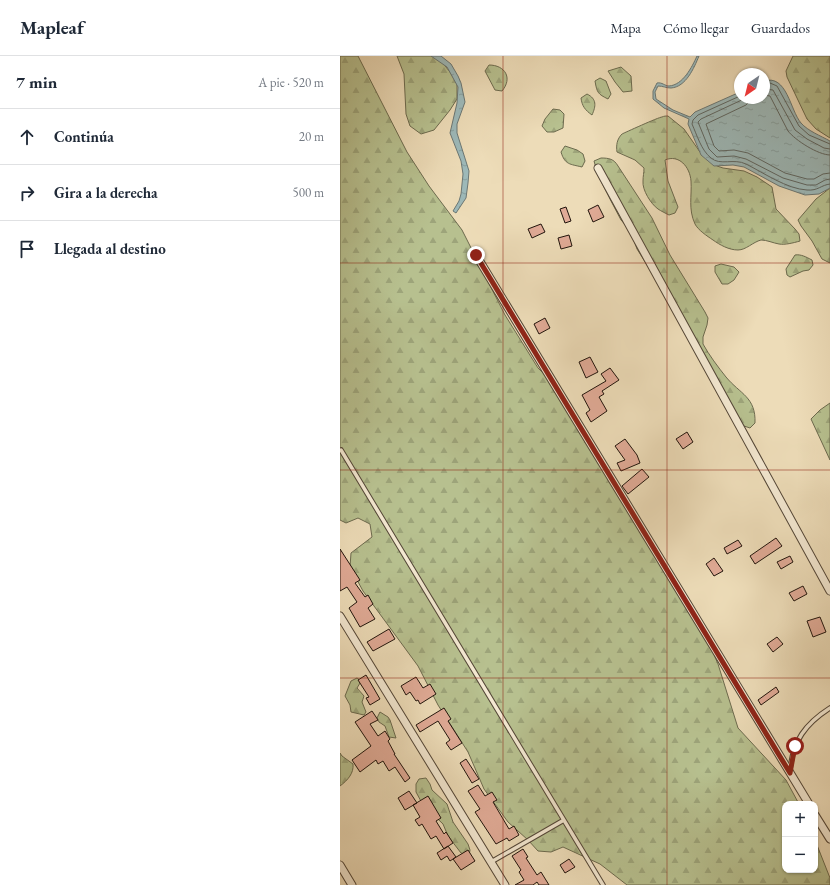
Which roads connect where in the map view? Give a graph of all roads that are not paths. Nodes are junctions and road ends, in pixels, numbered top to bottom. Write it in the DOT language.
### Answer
graph roads {
  1 [pos="598,168"];
  2 [pos="476,255"];
  3 [pos="341,450"];
  4 [pos="830,591"];
  5 [pos="340,616"];
  6 [pos="830,708"];
  7 [pos="790,773"];
  8 [pos="806,801"];
  9 [pos="564,820"];
  10 [pos="818,820"];
  11 [pos="830,840"];
  12 [pos="491,862"];
  13 [pos="340,865"];
  14 [pos="352,885"];
  15 [pos="505,885"];
  16 [pos="603,885"];
  1 -- 4 [label="street"];
  2 -- 7 [label="street"];
  3 -- 9 [label="lane"];
  5 -- 12 [label="street"];
  6 -- 7 [label="lane"];
  7 -- 8 [label="street"];
  9 -- 12 [label="lane"];
  9 -- 16 [label="lane"];
  10 -- 11 [label="street"];
  12 -- 15 [label="street"];
  13 -- 14 [label="street"];
}
